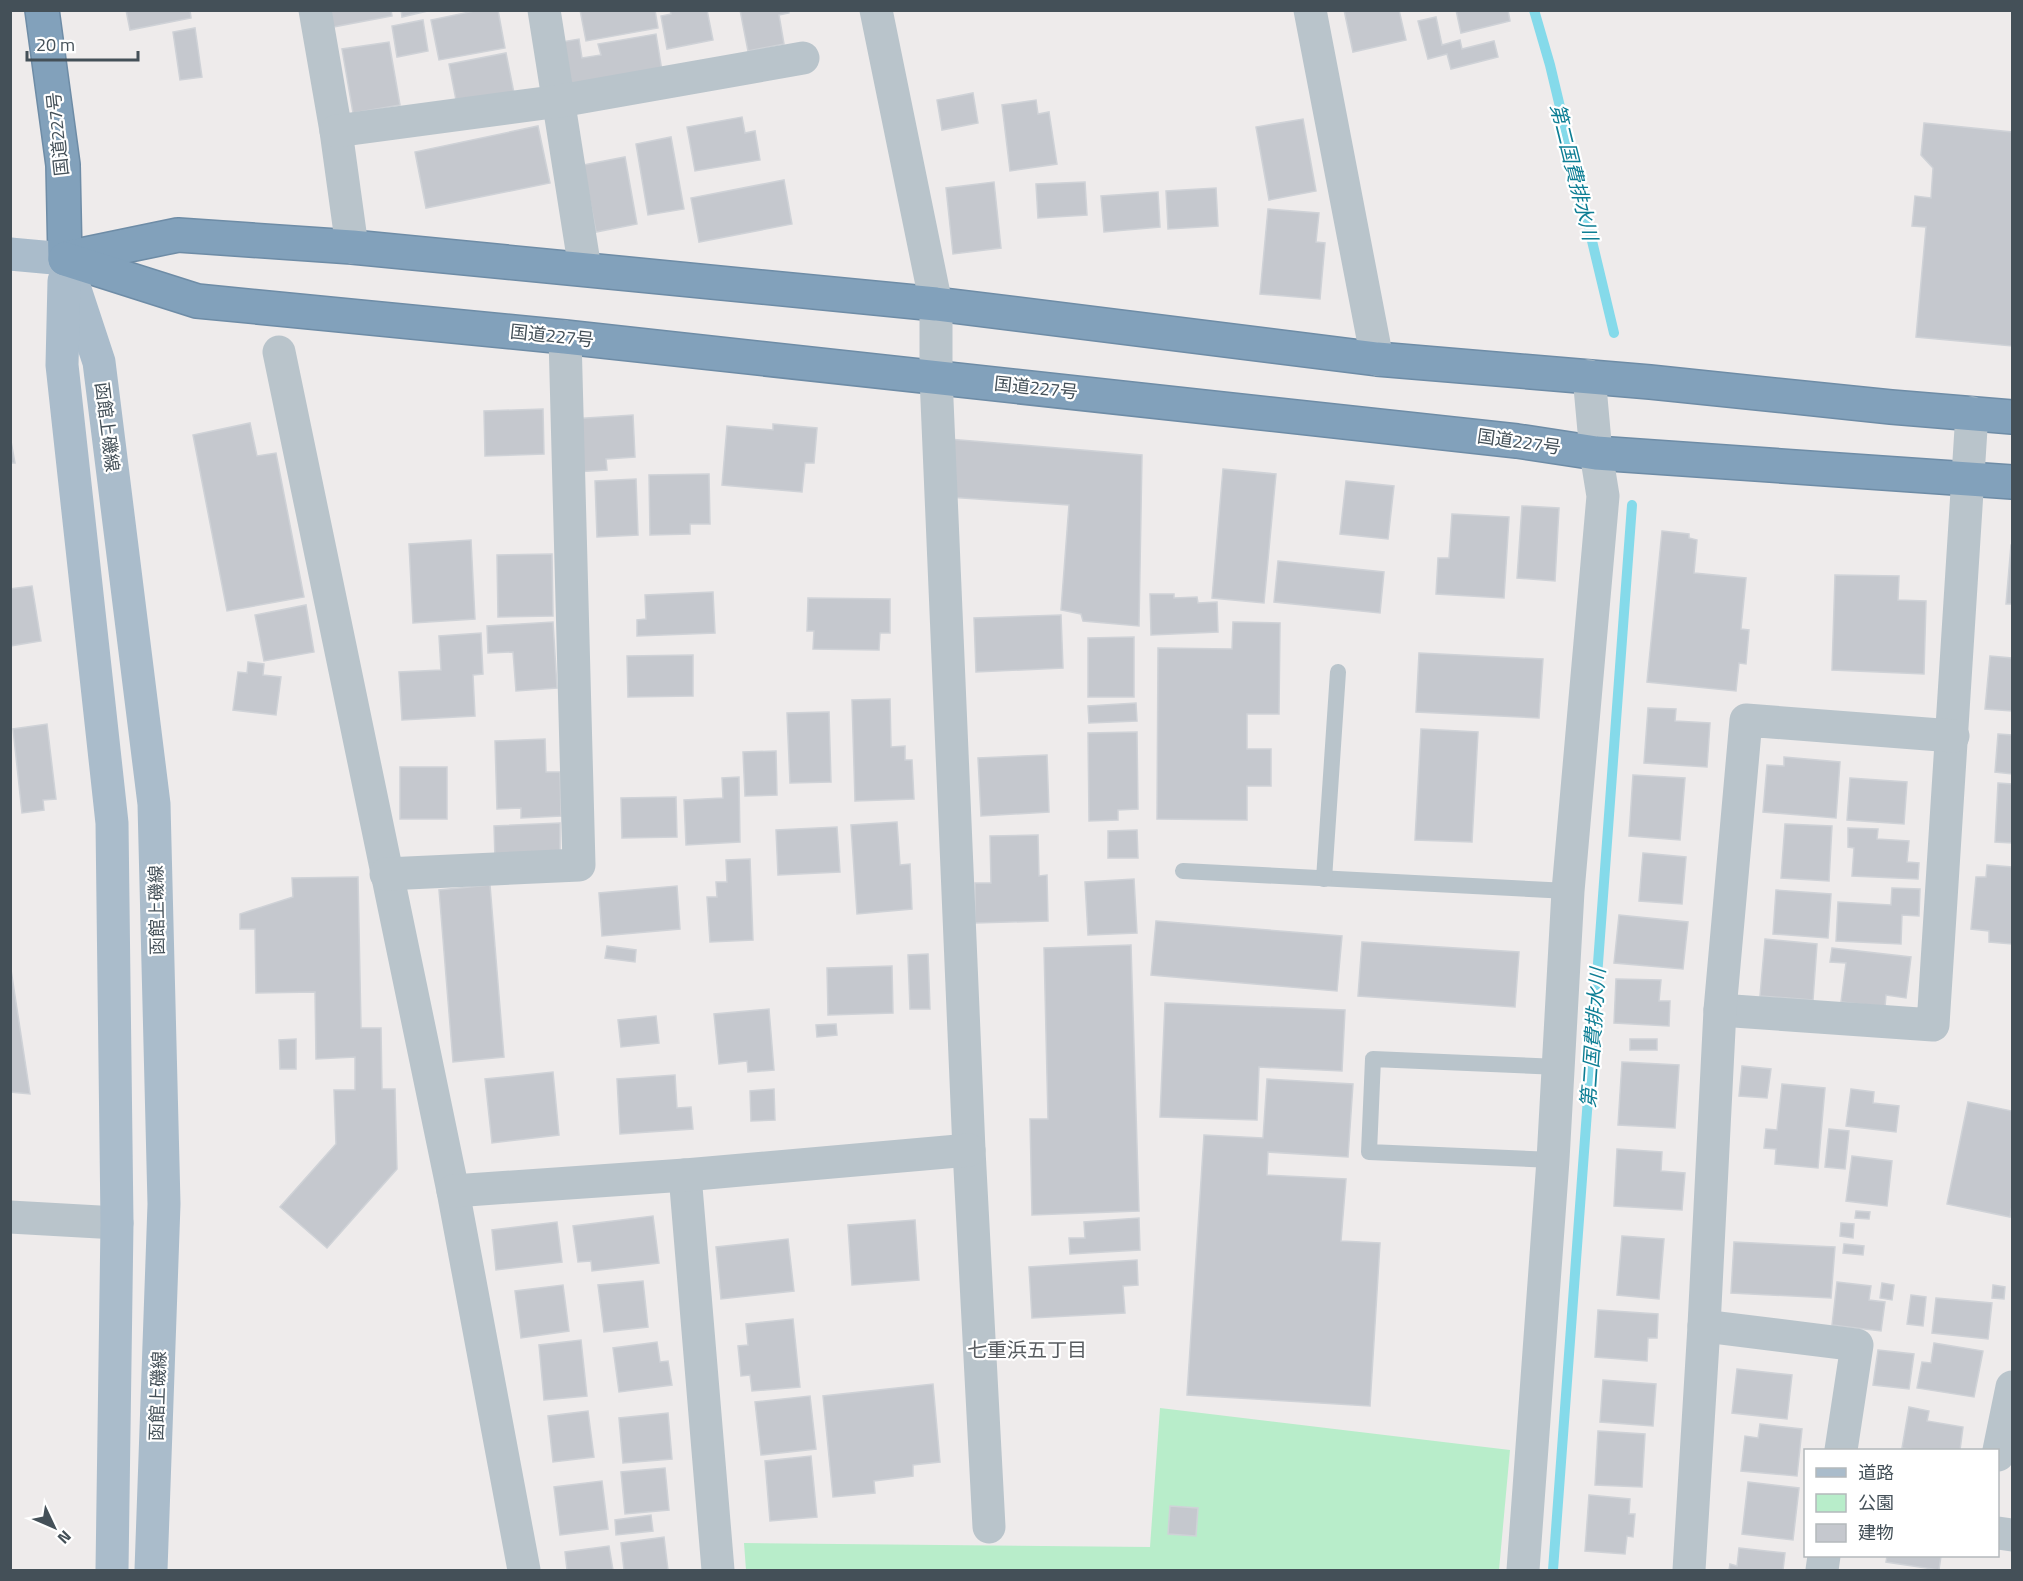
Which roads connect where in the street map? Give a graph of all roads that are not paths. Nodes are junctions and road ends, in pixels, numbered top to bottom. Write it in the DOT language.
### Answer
graph roads {
  1 [pos="42,10"];
  2 [pos="315,10"];
  3 [pos="544,10"];
  4 [pos="876,10"];
  5 [pos="1310,10"];
  6 [pos="803,58"];
  7 [pos="560,101"];
  8 [pos="336,131"];
  9 [pos="352,247"];
  10 [pos="10,254"];
  11 [pos="65,259"];
  12 [pos="585,269"];
  13 [pos="936,304"];
  14 [pos="565,337"];
  15 [pos="279,352"];
  16 [pos="1377,359"];
  17 [pos="1589,376"];
  18 [pos="936,377"];
  19 [pos="1972,413"];
  20 [pos="2013,417"];
  21 [pos="1596,453"];
  22 [pos="1967,478"];
  23 [pos="2013,482"];
  24 [pos="1338,672"];
  25 [pos="1953,736"];
  26 [pos="1183,871"];
  27 [pos="386,874"];
  28 [pos="1324,879"];
  29 [pos="1568,891"];
  30 [pos="1720,1010"];
  31 [pos="1559,1067"];
  32 [pos="969,1150"];
  33 [pos="1553,1160"];
  34 [pos="685,1175"];
  35 [pos="453,1191"];
  36 [pos="10,1217"];
  37 [pos="117,1223"];
  38 [pos="1704,1326"];
  39 [pos="2013,1387"];
  40 [pos="1841,1449"];
  41 [pos="1999,1450"];
  42 [pos="989,1527"];
  43 [pos="112,1570"];
  44 [pos="152,1570"];
  45 [pos="524,1570"];
  46 [pos="718,1570"];
  47 [pos="1523,1570"];
  48 [pos="1689,1570"];
  1 -- 11 [label="highway, 国道227号"];
  2 -- 8 [label="street"];
  3 -- 7 [label="street"];
  4 -- 13 [label="street"];
  5 -- 16 [label="street"];
  6 -- 7 [label="street"];
  7 -- 8 [label="street"];
  7 -- 12 [label="street"];
  8 -- 9 [label="street"];
  9 -- 11 [label="highway"];
  9 -- 12 [label="highway"];
  10 -- 11 [label="main road"];
  11 -- 14 [label="highway, 国道227号"];
  11 -- 37 [label="main road"];
  11 -- 44 [label="main road, 函館上磯線"];
  12 -- 13 [label="highway"];
  13 -- 16 [label="highway"];
  13 -- 18 [label="street"];
  14 -- 18 [label="highway, 国道227号"];
  14 -- 27 [label="street"];
  15 -- 27 [label="street"];
  16 -- 17 [label="highway"];
  17 -- 19 [label="highway"];
  17 -- 21 [label="street"];
  18 -- 21 [label="highway, 国道227号"];
  18 -- 32 [label="street"];
  19 -- 20 [label="highway"];
  19 -- 22 [label="street"];
  21 -- 22 [label="highway, 国道227号"];
  21 -- 29 [label="street"];
  22 -- 23 [label="highway, 国道227号"];
  22 -- 25 [label="street"];
  24 -- 28 [label="lane"];
  25 -- 30 [label="street"];
  25 -- 30 [label="street"];
  26 -- 28 [label="lane"];
  27 -- 35 [label="street"];
  28 -- 29 [label="lane"];
  29 -- 31 [label="street"];
  30 -- 38 [label="street"];
  31 -- 33 [label="street"];
  31 -- 33 [label="lane"];
  32 -- 34 [label="street"];
  32 -- 42 [label="street"];
  33 -- 47 [label="street"];
  34 -- 35 [label="street"];
  34 -- 46 [label="street"];
  35 -- 45 [label="street"];
  36 -- 37 [label="street"];
  37 -- 43 [label="main road"];
  38 -- 40 [label="street"];
  38 -- 48 [label="street"];
  39 -- 41 [label="street"];
}
